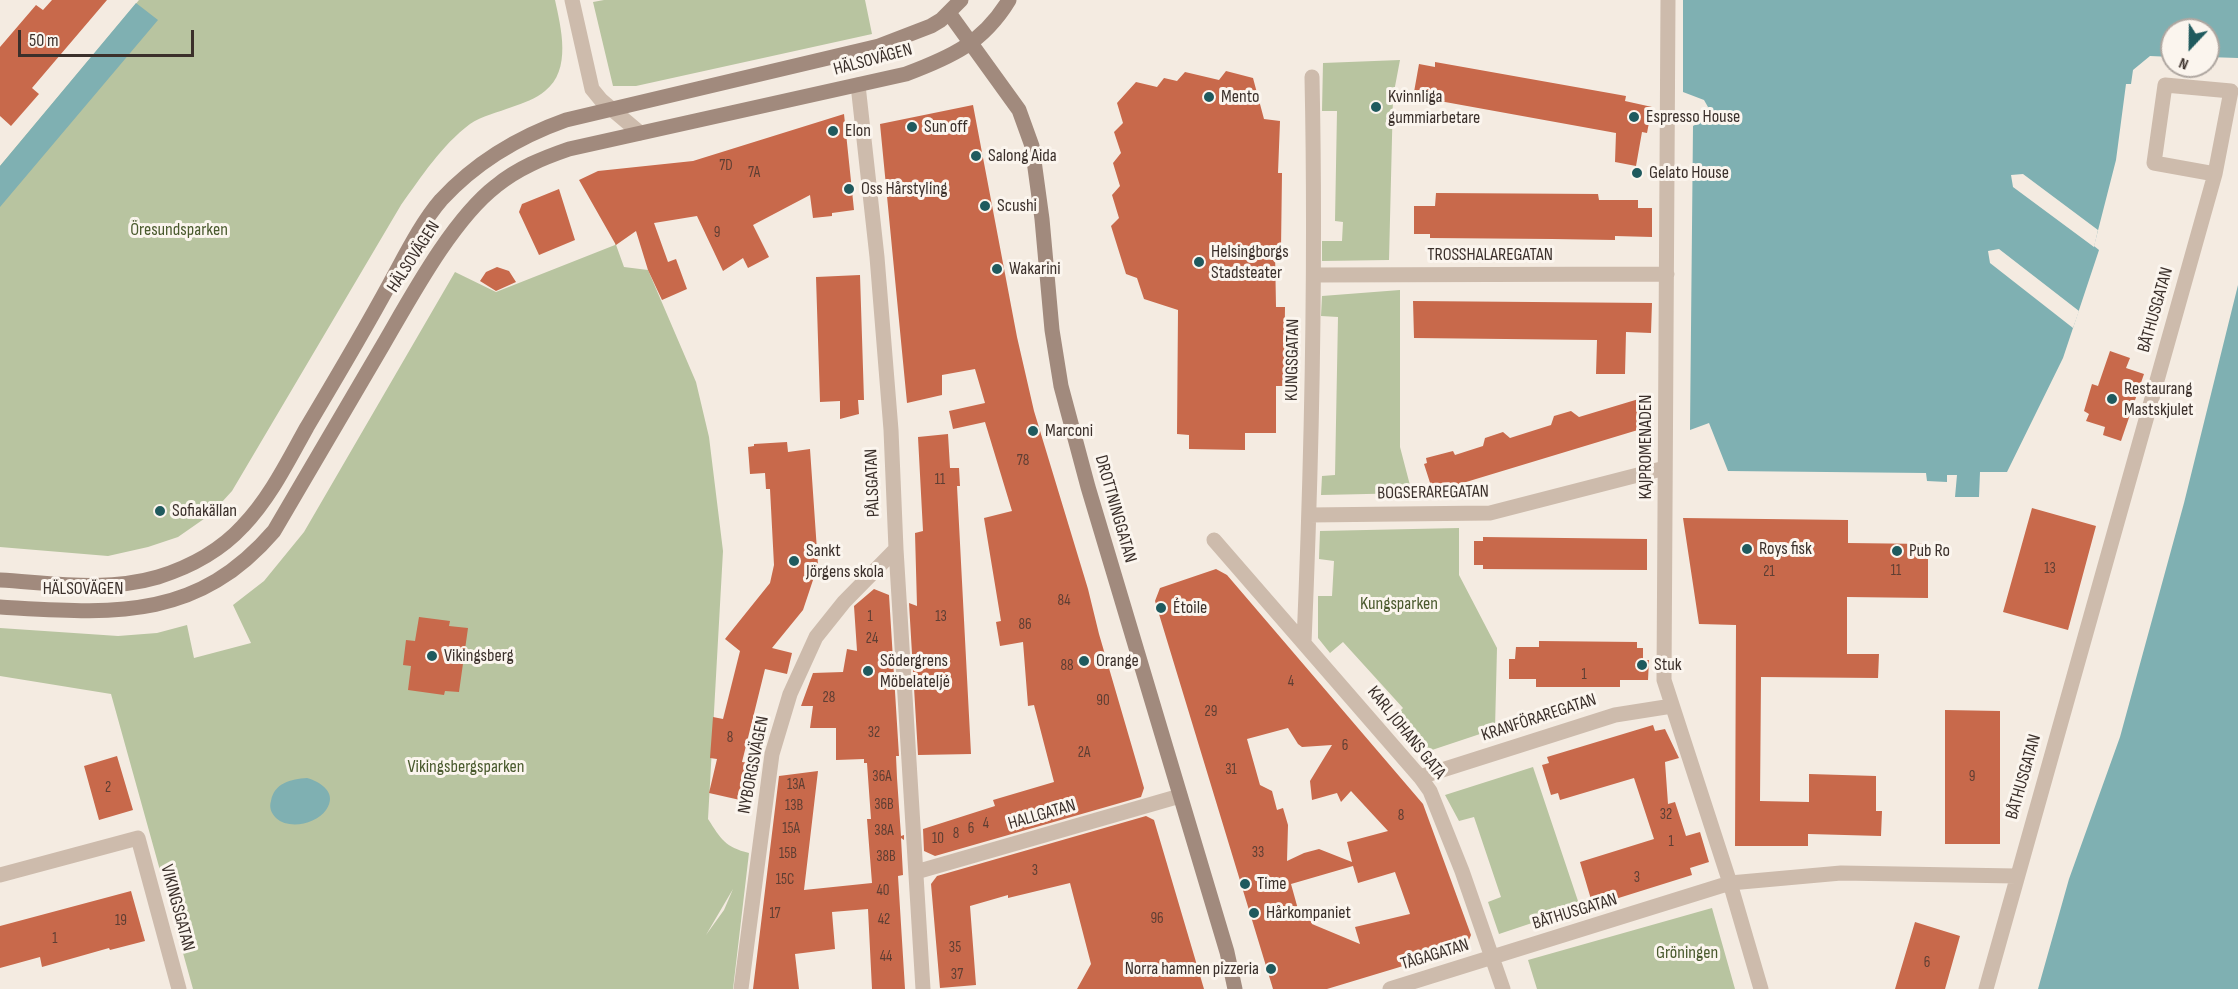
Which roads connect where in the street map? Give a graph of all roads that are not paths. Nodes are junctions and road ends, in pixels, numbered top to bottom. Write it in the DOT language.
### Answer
graph roads {
  1 [pos="572,0"];
  2 [pos="961,0"];
  3 [pos="1009,0"];
  4 [pos="1668,0"];
  5 [pos="949,13"];
  6 [pos="971,43"];
  7 [pos="1312,77"];
  8 [pos="858,85"];
  9 [pos="611,108"];
  10 [pos="640,133"];
  11 [pos="2215,174"];
  12 [pos="1667,274"];
  13 [pos="1314,275"];
  14 [pos="1665,468"];
  15 [pos="1309,515"];
  16 [pos="1214,540"];
  17 [pos="896,549"];
  18 [pos="0,580"];
  19 [pos="0,607"];
  20 [pos="1304,643"];
  21 [pos="1672,706"];
  22 [pos="1420,777"];
  23 [pos="1180,796"];
  24 [pos="916,872"];
  25 [pos="0,875"];
  26 [pos="2016,876"];
  27 [pos="1730,883"];
  28 [pos="1492,957"];
  29 [pos="179,989"];
  30 [pos="741,989"];
  31 [pos="923,989"];
  32 [pos="1235,989"];
  33 [pos="1390,989"];
  34 [pos="1503,989"];
  35 [pos="1761,989"];
  36 [pos="1986,989"];
  1 -- 9 [label="street"];
  2 -- 5 [label="main road"];
  3 -- 6 [label="main road"];
  4 -- 12 [label="street, KAJPROMENADEN"];
  5 -- 6 [label="main road, DROTTNINGGATAN"];
  5 -- 9 [label="main road, HÄLSOVÄGEN"];
  6 -- 8 [label="main road, HÄLSOVÄGEN"];
  6 -- 23 [label="main road, DROTTNINGGATAN"];
  7 -- 13 [label="street, KUNGSGATAN"];
  8 -- 10 [label="main road, HÄLSOVÄGEN"];
  8 -- 17 [label="street, PÅLSGATAN"];
  9 -- 10 [label="street"];
  9 -- 18 [label="main road, HÄLSOVÄGEN"];
  10 -- 19 [label="main road, HÄLSOVÄGEN"];
  11 -- 11 [label="street, BÅTHUSGATAN"];
  11 -- 26 [label="street, BÅTHUSGATAN"];
  12 -- 13 [label="street, TROSSHALAREGATAN"];
  12 -- 14 [label="street, KAJPROMENADEN"];
  13 -- 15 [label="street, KUNGSGATAN"];
  14 -- 15 [label="street, BOGSERAREGATAN"];
  14 -- 21 [label="street, KAJPROMENADEN"];
  15 -- 20 [label="street, KUNGSGATAN"];
  16 -- 20 [label="street, KARL JOHANS GATA"];
  17 -- 24 [label="street, PÅLSGATAN"];
  17 -- 30 [label="street, NYBORGSVÄGEN"];
  20 -- 22 [label="street, KARL JOHANS GATA"];
  21 -- 22 [label="street, KRANFÖRAREGATAN"];
  21 -- 27 [label="street, KAJPROMENADEN"];
  22 -- 28 [label="street, KARL JOHANS GATA"];
  23 -- 24 [label="street, HALLGATAN"];
  23 -- 32 [label="main road, DROTTNINGGATAN"];
  24 -- 31 [label="street, PÅLSGATAN"];
  25 -- 29 [label="street, VIKINGSGATAN"];
  26 -- 27 [label="street, BÅTHUSGATAN"];
  26 -- 36 [label="street"];
  27 -- 28 [label="street, BÅTHUSGATAN"];
  27 -- 35 [label="street, KAJPROMENADEN"];
  28 -- 33 [label="street, TÅGAGATAN"];
  28 -- 34 [label="street, KARL JOHANS GATA"];
}
